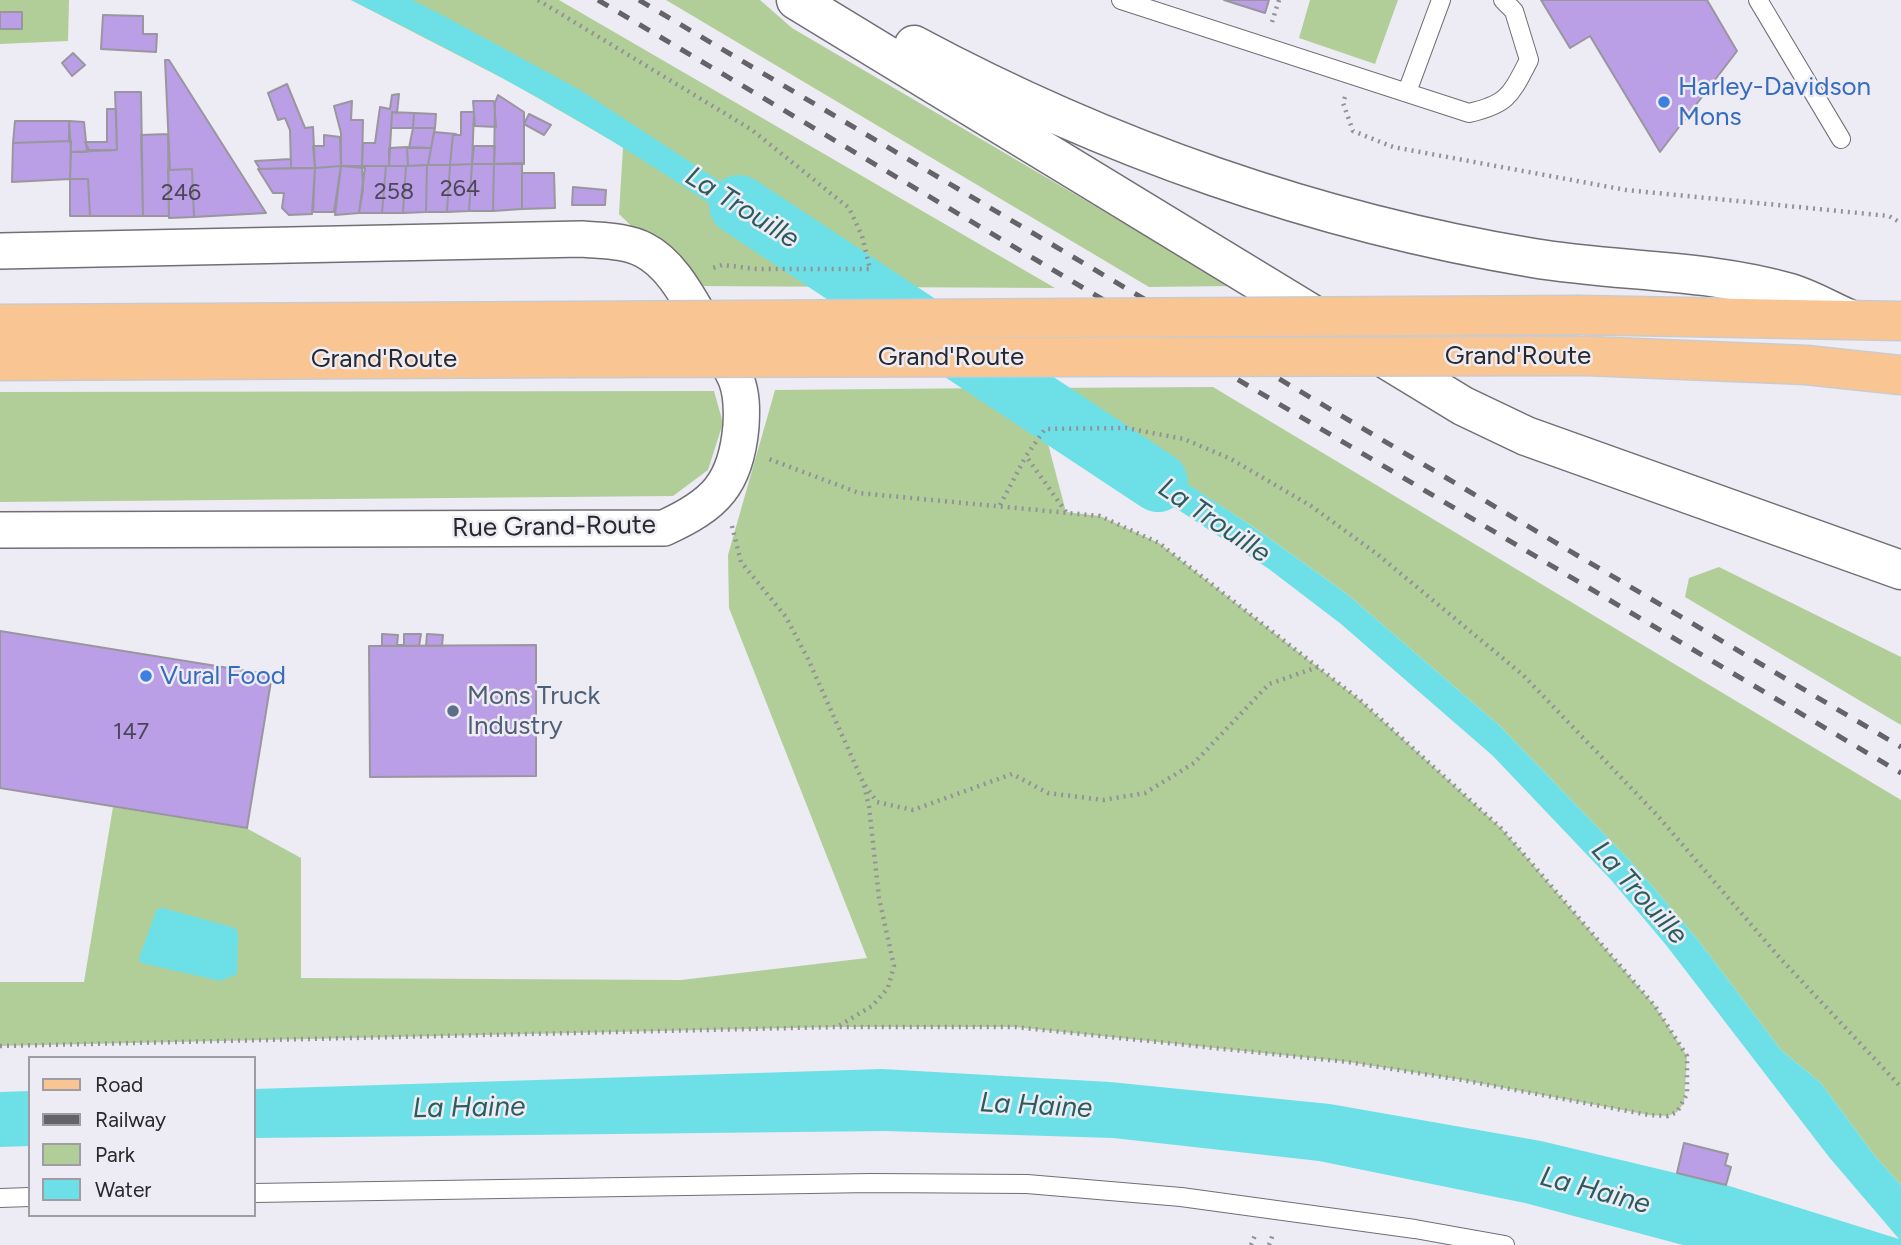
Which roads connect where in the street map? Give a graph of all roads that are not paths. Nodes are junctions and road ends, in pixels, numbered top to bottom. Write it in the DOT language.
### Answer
graph roads {
  1 [pos="796,0"];
  2 [pos="839,0"];
  3 [pos="1121,0"];
  4 [pos="1441,0"];
  5 [pos="1503,0"];
  6 [pos="1758,0"];
  7 [pos="1407,92"];
  8 [pos="1841,139"];
  9 [pos="0,251"];
  10 [pos="1849,319"];
  11 [pos="1901,321"];
  12 [pos="0,324"];
  13 [pos="570,340"];
  14 [pos="0,361"];
  15 [pos="1901,375"];
  16 [pos="0,530"];
  17 [pos="1901,570"];
  18 [pos="256,1193"];
  19 [pos="28,1197"];
  20 [pos="0,1198"];
  21 [pos="1505,1245"];
  1 -- 17 [label="street"];
  2 -- 10 [label="street"];
  3 -- 7 [label="lane"];
  4 -- 7 [label="lane"];
  5 -- 7 [label="lane"];
  6 -- 8 [label="lane"];
  9 -- 16 [label="street, Rue Grand-Route"];
  10 -- 11 [label="main road, Grand'Route"];
  10 -- 13 [label="main road, Grand'Route, bridge"];
  12 -- 13 [label="main road, Grand'Route"];
  13 -- 14 [label="main road, Grand'Route"];
  13 -- 15 [label="main road, Grand'Route, bridge"];
  18 -- 21 [label="lane"];
  19 -- 20 [label="lane"];
}
